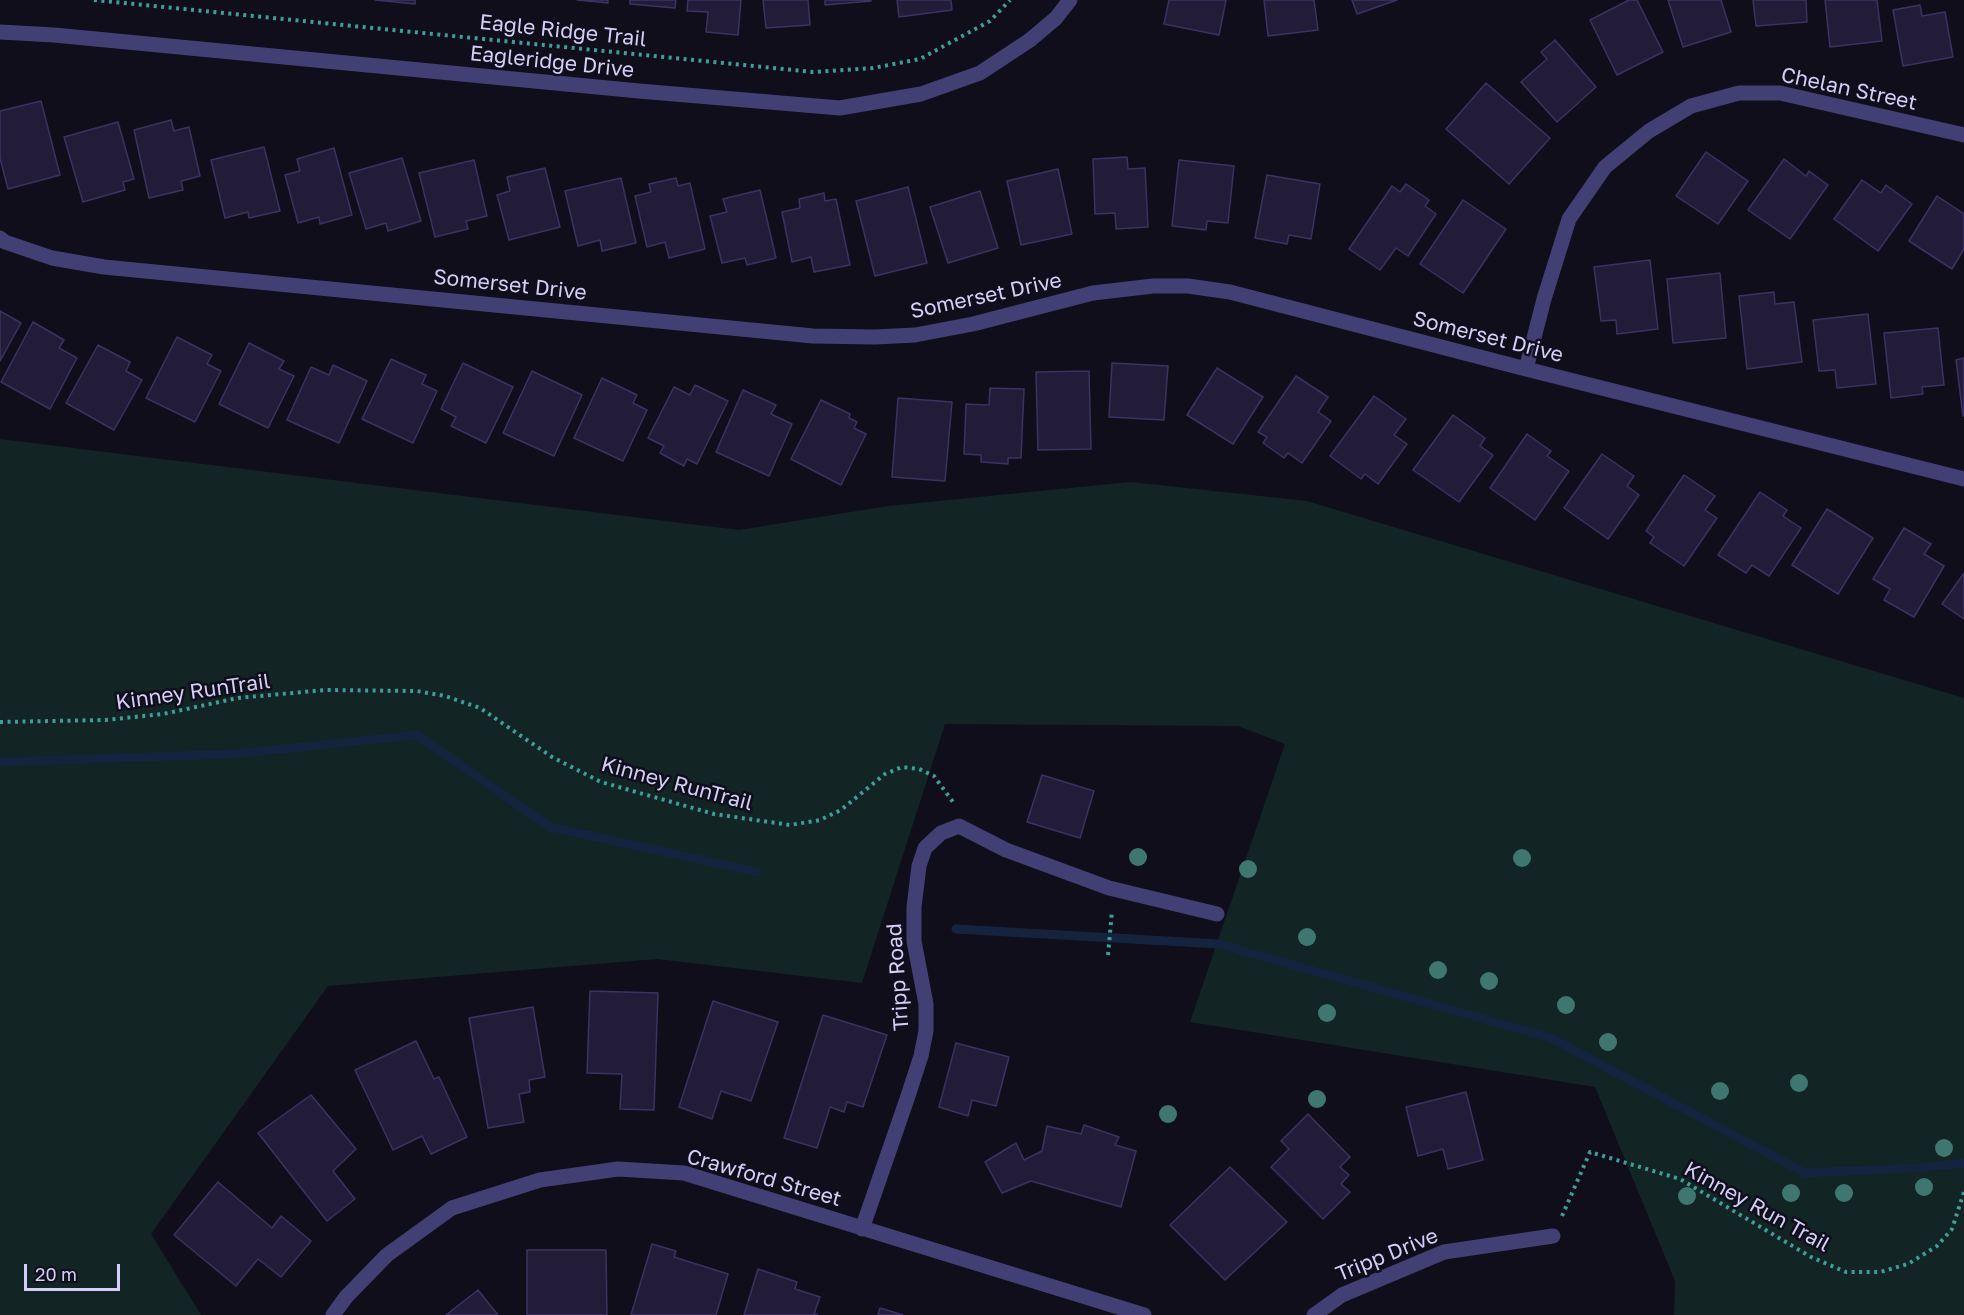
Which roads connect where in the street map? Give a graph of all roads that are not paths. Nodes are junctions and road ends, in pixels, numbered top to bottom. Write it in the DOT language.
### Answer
graph roads {
  1 [pos="1070,0"];
  2 [pos="0,32"];
  3 [pos="1964,135"];
  4 [pos="0,238"];
  5 [pos="1526,369"];
  6 [pos="1964,479"];
  7 [pos="1217,914"];
  8 [pos="862,1229"];
  9 [pos="1553,1236"];
  10 [pos="333,1315"];
  11 [pos="1144,1315"];
  12 [pos="1314,1315"];
  1 -- 2 [label="street, Eagleridge Drive"];
  3 -- 5 [label="street, Chelan Street"];
  4 -- 5 [label="street, Somerset Drive"];
  5 -- 6 [label="street, Somerset Drive"];
  7 -- 8 [label="street, Tripp Road"];
  8 -- 10 [label="street, Crawford Street"];
  8 -- 11 [label="street, Crawford Street"];
  9 -- 12 [label="street, Tripp Drive"];
}
